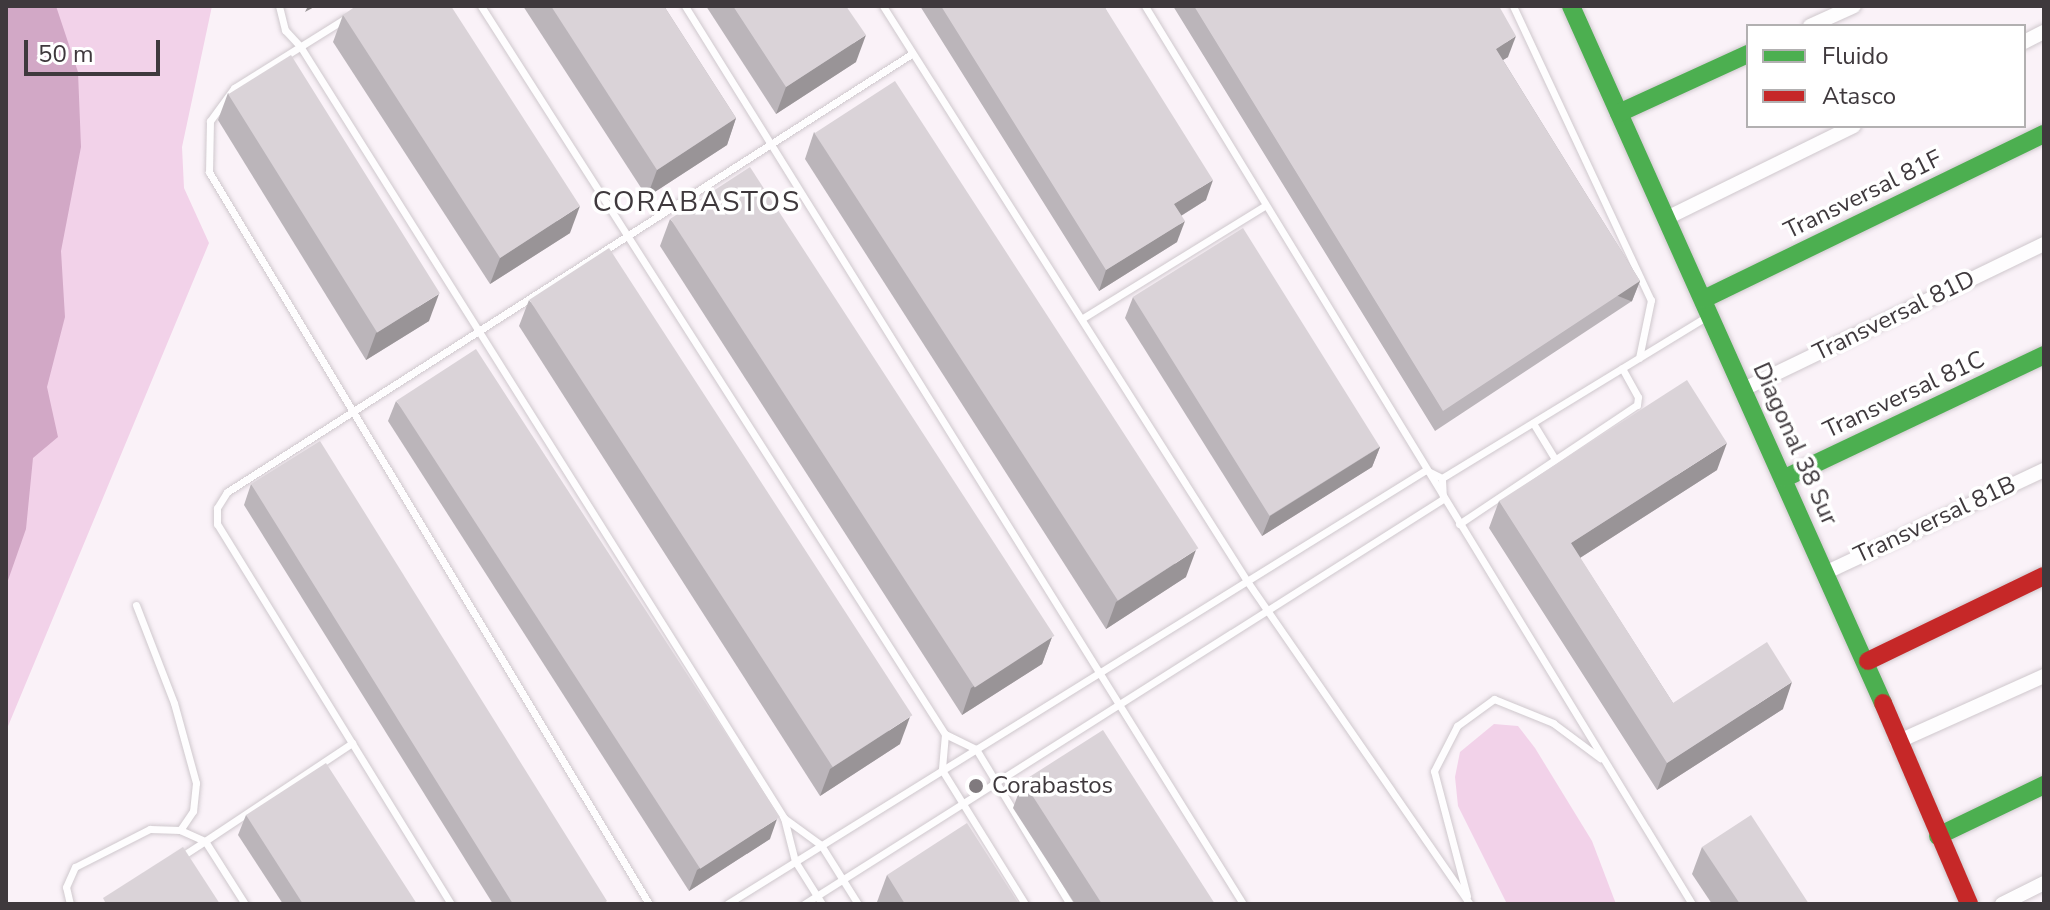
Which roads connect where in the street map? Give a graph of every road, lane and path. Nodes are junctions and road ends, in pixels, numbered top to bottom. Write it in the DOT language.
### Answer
graph roads {
  1 [pos="279,6"];
  2 [pos="481,6"];
  3 [pos="685,6"];
  4 [pos="883,6"];
  5 [pos="1145,6"];
  6 [pos="1513,6"];
  7 [pos="1571,6"];
  8 [pos="1854,6"];
  9 [pos="351,14"];
  10 [pos="1814,24"];
  11 [pos="2044,32"];
  12 [pos="2026,41"];
  13 [pos="300,46"];
  14 [pos="913,53"];
  15 [pos="1746,55"];
  16 [pos="1619,113"];
  17 [pos="1850,128"];
  18 [pos="2044,134"];
  19 [pos="771,144"];
  20 [pos="1264,206"];
  21 [pos="1667,218"];
  22 [pos="626,237"];
  23 [pos="2044,244"];
  24 [pos="1707,306"];
  25 [pos="1083,318"];
  26 [pos="476,333"];
  27 [pos="2044,355"];
  28 [pos="1639,358"];
  29 [pos="1622,368"];
  30 [pos="1744,389"];
  31 [pos="353,412"];
  32 [pos="1533,423"];
  33 [pos="1555,459"];
  34 [pos="1426,470"];
  35 [pos="2044,470"];
  36 [pos="1442,478"];
  37 [pos="1785,478"];
  38 [pos="1443,499"];
  39 [pos="1459,524"];
  40 [pos="1827,572"];
  41 [pos="2044,576"];
  42 [pos="1247,581"];
  43 [pos="136,605"];
  44 [pos="1267,610"];
  45 [pos="1868,661"];
  46 [pos="1100,672"];
  47 [pos="2044,676"];
  48 [pos="1120,704"];
  49 [pos="945,734"];
  50 [pos="1897,742"];
  51 [pos="352,743"];
  52 [pos="976,749"];
  53 [pos="1605,761"];
  54 [pos="942,770"];
  55 [pos="995,783"];
  56 [pos="2044,785"];
  57 [pos="962,804"];
  58 [pos="784,818"];
  59 [pos="180,830"];
  60 [pos="1938,836"];
  61 [pos="205,841"];
  62 [pos="821,845"];
  63 [pos="795,861"];
  64 [pos="169,865"];
  65 [pos="842,880"];
  66 [pos="2044,883"];
  67 [pos="816,896"];
  68 [pos="1469,901"];
  69 [pos="70,904"];
  70 [pos="245,904"];
  71 [pos="451,904"];
  72 [pos="649,904"];
  73 [pos="727,904"];
  74 [pos="804,904"];
  75 [pos="822,904"];
  76 [pos="858,904"];
  77 [pos="1025,904"];
  78 [pos="1070,904"];
  79 [pos="1243,904"];
  80 [pos="1692,904"];
  81 [pos="1969,904"];
  82 [pos="2002,904"];
  1 -- 13 [label="lane"];
  2 -- 22 [label="lane"];
  3 -- 19 [label="lane"];
  4 -- 14 [label="lane"];
  5 -- 20 [label="lane"];
  6 -- 28 [label="lane"];
  7 -- 16 [label="street, Diagonal 38 Sur"];
  8 -- 10 [label="street"];
  9 -- 13 [label="lane"];
  11 -- 12 [label="street"];
  13 -- 26 [label="lane"];
  13 -- 31 [label="lane"];
  14 -- 19 [label="lane"];
  14 -- 25 [label="lane"];
  15 -- 16 [label="street"];
  16 -- 21 [label="street, Diagonal 38 Sur"];
  17 -- 21 [label="street"];
  18 -- 24 [label="street, Transversal 81F"];
  19 -- 22 [label="lane"];
  19 -- 46 [label="lane"];
  20 -- 25 [label="lane"];
  20 -- 34 [label="lane"];
  21 -- 24 [label="street, Diagonal 38 Sur"];
  22 -- 26 [label="lane"];
  22 -- 49 [label="lane"];
  23 -- 30 [label="street, Transversal 81D"];
  24 -- 28 [label="lane"];
  24 -- 30 [label="street, Diagonal 38 Sur"];
  25 -- 42 [label="lane"];
  26 -- 31 [label="lane"];
  26 -- 58 [label="lane"];
  27 -- 37 [label="street, Transversal 81C"];
  28 -- 29 [label="lane"];
  29 -- 32 [label="lane"];
  29 -- 33 [label="lane"];
  30 -- 37 [label="street, Diagonal 38 Sur"];
  31 -- 51 [label="lane"];
  31 -- 72 [label="lane"];
  32 -- 33 [label="lane"];
  32 -- 36 [label="lane"];
  33 -- 39 [label="lane"];
  34 -- 36 [label="lane"];
  34 -- 38 [label="lane"];
  34 -- 42 [label="lane"];
  35 -- 40 [label="street, Transversal 81B"];
  36 -- 38 [label="lane"];
  37 -- 40 [label="street, Diagonal 38 Sur"];
  38 -- 39 [label="lane"];
  38 -- 44 [label="lane"];
  39 -- 53 [label="lane"];
  40 -- 45 [label="street, Diagonal 38 Sur"];
  41 -- 45 [label="street"];
  42 -- 44 [label="lane"];
  42 -- 46 [label="lane"];
  43 -- 59 [label="lane"];
  44 -- 48 [label="lane"];
  44 -- 68 [label="lane"];
  45 -- 50 [label="street, Diagonal 38 Sur"];
  46 -- 48 [label="lane"];
  46 -- 52 [label="lane"];
  47 -- 50 [label="street"];
  48 -- 55 [label="lane"];
  48 -- 79 [label="lane"];
  49 -- 52 [label="lane"];
  49 -- 54 [label="lane"];
  50 -- 60 [label="street, Diagonal 38 Sur"];
  51 -- 61 [label="lane"];
  51 -- 71 [label="lane"];
  52 -- 54 [label="lane"];
  52 -- 55 [label="lane"];
  53 -- 68 [label="lane"];
  53 -- 80 [label="lane"];
  54 -- 57 [label="lane"];
  54 -- 62 [label="lane"];
  55 -- 57 [label="lane"];
  55 -- 78 [label="lane"];
  56 -- 60 [label="street"];
  57 -- 65 [label="lane"];
  57 -- 77 [label="lane"];
  58 -- 62 [label="lane"];
  58 -- 63 [label="lane"];
  59 -- 61 [label="lane"];
  59 -- 69 [label="lane"];
  60 -- 81 [label="street, Diagonal 38 Sur"];
  61 -- 64 [label="lane"];
  61 -- 70 [label="lane"];
  62 -- 63 [label="lane"];
  62 -- 65 [label="lane"];
  63 -- 67 [label="lane"];
  63 -- 73 [label="lane"];
  65 -- 67 [label="lane"];
  65 -- 76 [label="lane"];
  66 -- 82 [label="street"];
  67 -- 74 [label="lane"];
  67 -- 75 [label="lane"];
}
